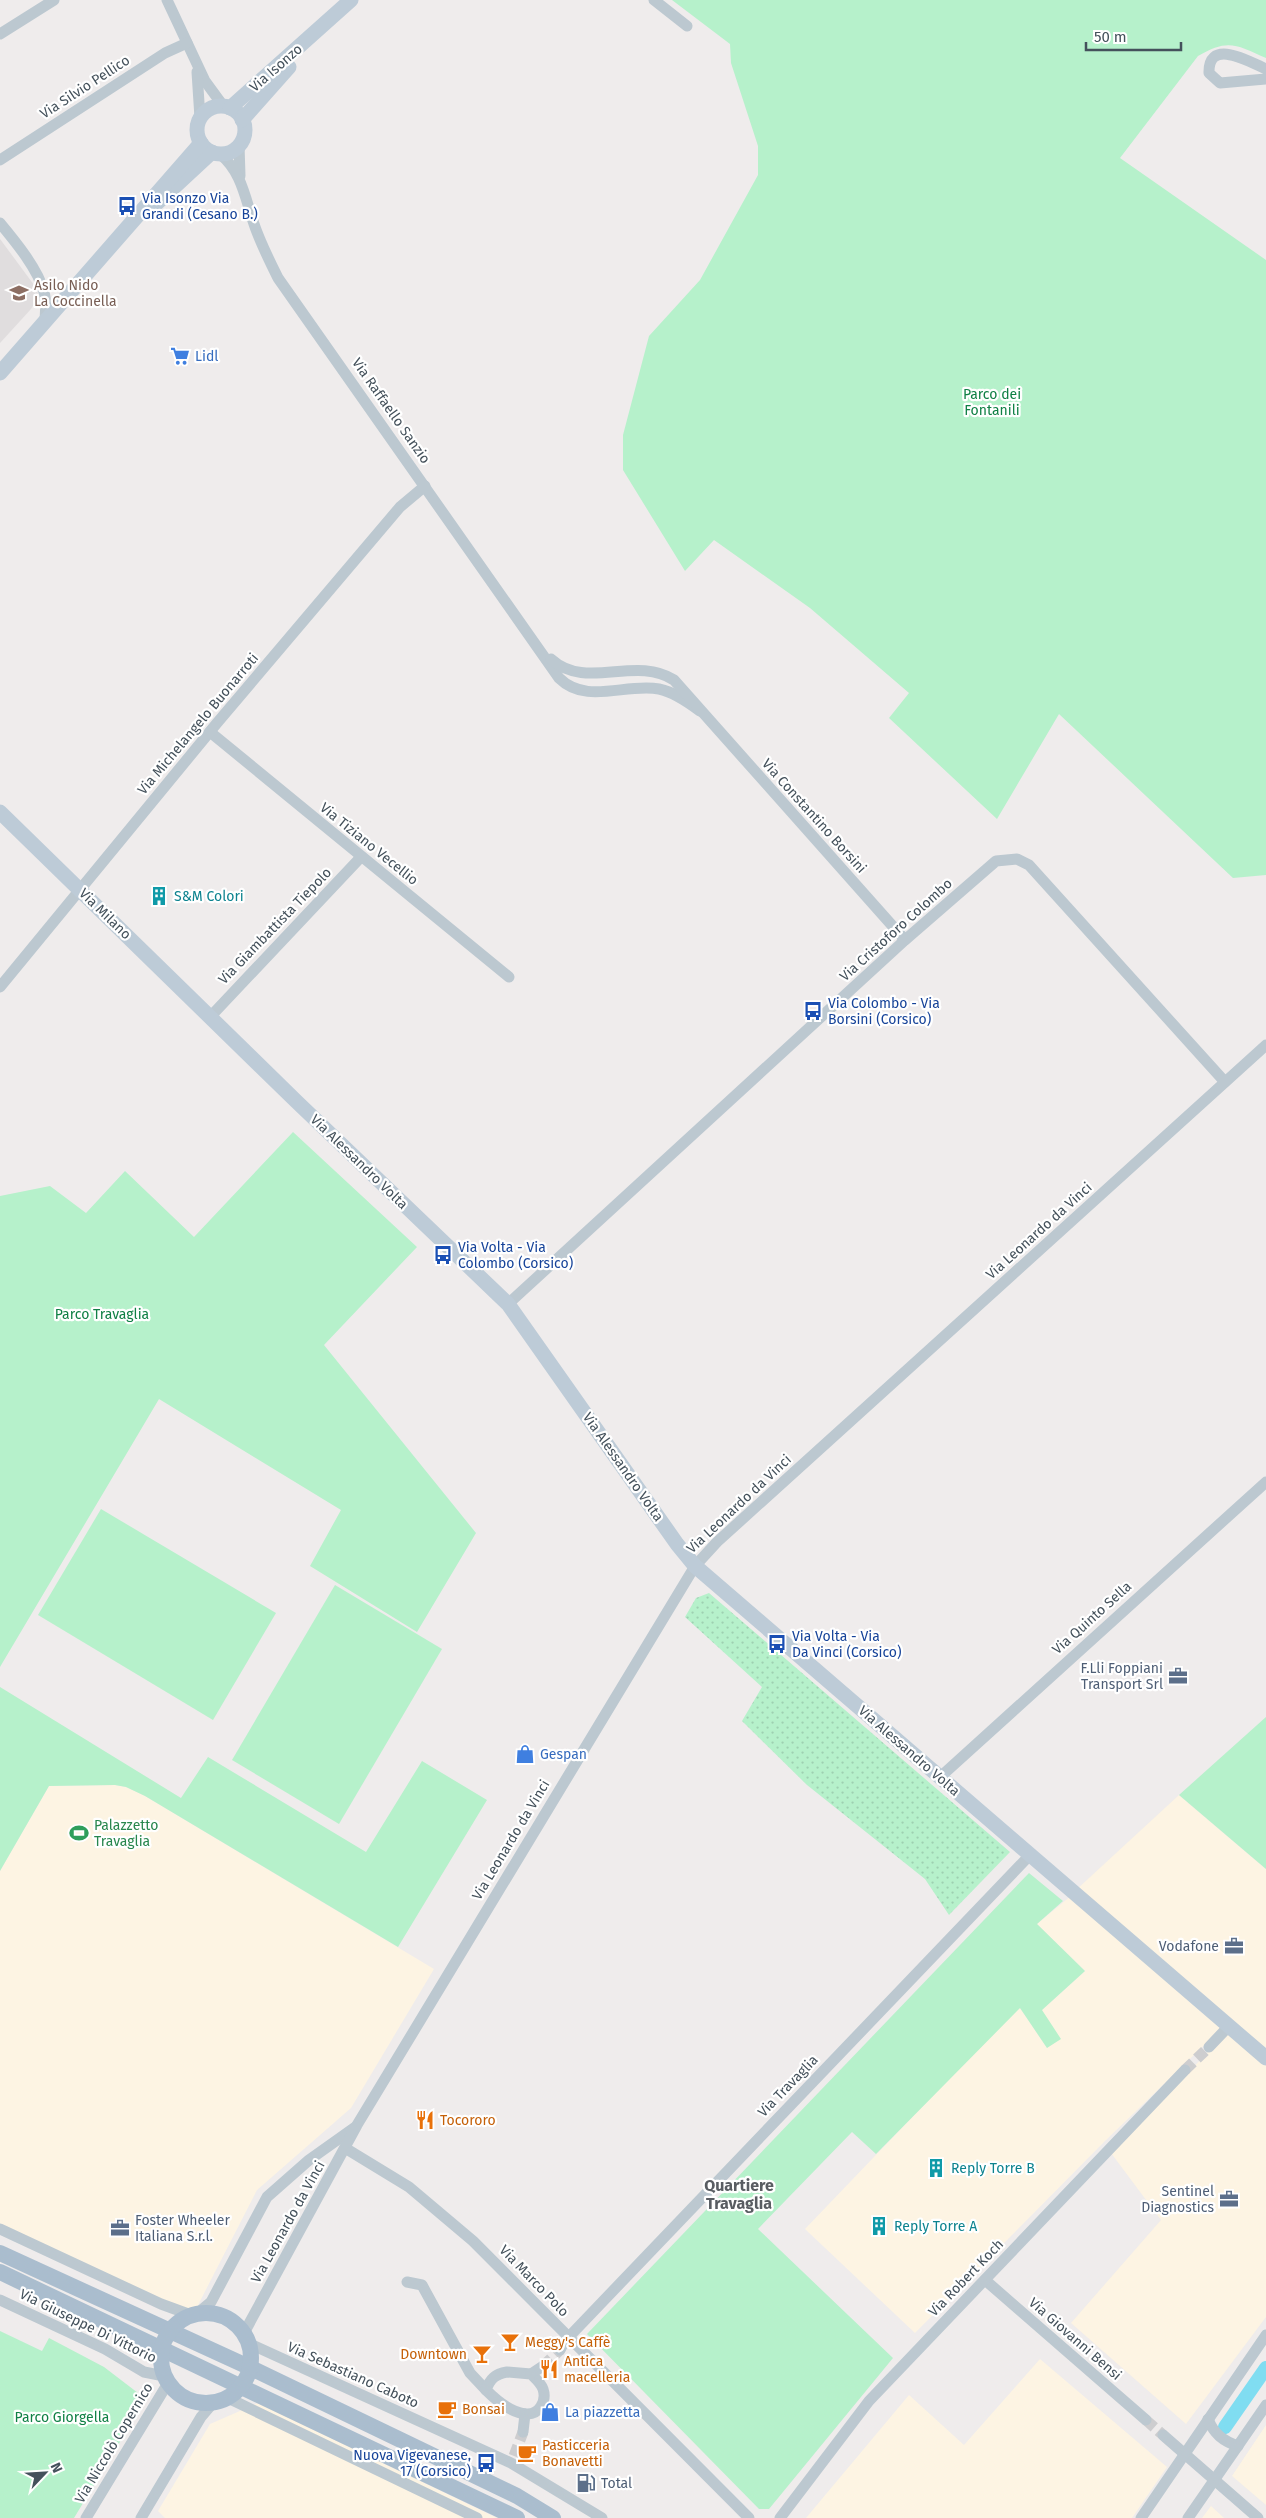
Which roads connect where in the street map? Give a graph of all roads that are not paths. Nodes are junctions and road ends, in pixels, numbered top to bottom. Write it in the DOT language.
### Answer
graph roads {
  1 [pos="54,0"];
  2 [pos="167,0"];
  3 [pos="351,0"];
  4 [pos="654,0"];
  5 [pos="687,26"];
  6 [pos="323,27"];
  7 [pos="0,34"];
  8 [pos="187,43"];
  9 [pos="196,63"];
  10 [pos="1266,69"];
  11 [pos="1266,79"];
  12 [pos="227,107"];
  13 [pos="200,118"];
  14 [pos="242,120"];
  15 [pos="239,145"];
  16 [pos="211,150"];
  17 [pos="0,160"];
  18 [pos="240,177"];
  19 [pos="0,223"];
  20 [pos="45,323"];
  21 [pos="0,373"];
  22 [pos="425,486"];
  23 [pos="541,650"];
  24 [pos="700,711"];
  25 [pos="210,732"];
  26 [pos="0,812"];
  27 [pos="361,857"];
  28 [pos="80,890"];
  29 [pos="905,940"];
  30 [pos="509,977"];
  31 [pos="0,987"];
  32 [pos="211,1016"];
  33 [pos="1266,1045"];
  34 [pos="1226,1082"];
  35 [pos="508,1304"];
  36 [pos="1266,1482"];
  37 [pos="695,1566"];
  38 [pos="939,1778"];
  39 [pos="1029,1856"];
  40 [pos="1229,2026"];
  41 [pos="1209,2046"];
  42 [pos="1266,2058"];
  43 [pos="1185,2070"];
  44 [pos="358,2125"];
  45 [pos="345,2148"];
  46 [pos="0,2229"];
  47 [pos="0,2253"];
  48 [pos="0,2272"];
  49 [pos="985,2280"];
  50 [pos="407,2282"];
  51 [pos="0,2300"];
  52 [pos="194,2314"];
  53 [pos="169,2332"];
  54 [pos="1266,2335"];
  55 [pos="568,2337"];
  56 [pos="247,2338"];
  57 [pos="162,2348"];
  58 [pos="560,2350"];
  59 [pos="543,2366"];
  60 [pos="251,2368"];
  61 [pos="531,2374"];
  62 [pos="166,2379"];
  63 [pos="243,2386"];
  64 [pos="486,2390"];
  65 [pos="221,2401"];
  66 [pos="1266,2405"];
  67 [pos="525,2414"];
  68 [pos="1146,2420"];
  69 [pos="1208,2420"];
  70 [pos="523,2432"];
  71 [pos="1163,2435"];
  72 [pos="1238,2446"];
  73 [pos="1184,2454"];
  74 [pos="1215,2480"];
  75 [pos="86,2518"];
  76 [pos="141,2518"];
  77 [pos="477,2518"];
  78 [pos="517,2518"];
  79 [pos="554,2518"];
  80 [pos="602,2518"];
  81 [pos="749,2518"];
  82 [pos="780,2518"];
  83 [pos="1141,2518"];
  84 [pos="1188,2518"];
  85 [pos="1258,2518"];
  1 -- 7 [label="street"];
  2 -- 8 [label="street"];
  3 -- 6 [label="street, Via Isonzo"];
  4 -- 5 [label="street"];
  6 -- 12 [label="street, Via Isonzo"];
  6 -- 14 [label="street, Via Isonzo"];
  8 -- 9 [label="street"];
  8 -- 17 [label="street, Via Silvio Pellico"];
  9 -- 12 [label="street"];
  9 -- 13 [label="street"];
  10 -- 11 [label="street"];
  12 -- 13 [label="street"];
  12 -- 14 [label="street"];
  13 -- 16 [label="street"];
  14 -- 15 [label="street"];
  15 -- 16 [label="street"];
  15 -- 18 [label="street, Via Raffaello Sanzio"];
  16 -- 18 [label="street, Via Raffaello Sanzio"];
  16 -- 20 [label="street"];
  18 -- 22 [label="street, Via Raffaello Sanzio"];
  19 -- 20 [label="street"];
  20 -- 21 [label="street"];
  22 -- 23 [label="street, Via Raffaello Sanzio"];
  22 -- 25 [label="street, Via Michelangelo Buonarroti"];
  23 -- 24 [label="street"];
  23 -- 24 [label="street"];
  24 -- 29 [label="street, Via Constantino Borsini"];
  25 -- 27 [label="street, Via Tiziano Vecellio"];
  25 -- 28 [label="street, Via Michelangelo Buonarroti"];
  26 -- 28 [label="street, Via Milano"];
  27 -- 30 [label="street, Via Tiziano Vecellio"];
  27 -- 32 [label="street, Via Giambattista Tiepolo"];
  28 -- 31 [label="street, Via Michelangelo Buonarroti"];
  28 -- 32 [label="street, Via Milano"];
  29 -- 34 [label="street, Via Cristoforo Colombo"];
  29 -- 35 [label="street, Via Cristoforo Colombo"];
  32 -- 35 [label="street, Via Alessandro Volta"];
  33 -- 34 [label="street, Via Leonardo da Vinci"];
  34 -- 37 [label="street, Via Leonardo da Vinci"];
  35 -- 37 [label="street, Via Alessandro Volta"];
  36 -- 38 [label="street, Via Quinto Sella"];
  37 -- 38 [label="street, Via Alessandro Volta"];
  37 -- 44 [label="street, Via Leonardo da Vinci"];
  38 -- 39 [label="street, Via Alessandro Volta"];
  39 -- 40 [label="street, Via Alessandro Volta"];
  39 -- 55 [label="street, Via Travaglia"];
  40 -- 41 [label="street"];
  40 -- 42 [label="street, Via Alessandro Volta"];
  43 -- 49 [label="street, Via Robert Koch"];
  44 -- 45 [label="street, Via Leonardo da Vinci"];
  44 -- 52 [label="street, Via Leonardo da Vinci"];
  45 -- 55 [label="street, Via Marco Polo"];
  45 -- 56 [label="street, Via Leonardo da Vinci"];
  46 -- 52 [label="street"];
  47 -- 53 [label="main road"];
  48 -- 57 [label="main road"];
  49 -- 68 [label="street, Via Giovanni Bensi"];
  49 -- 82 [label="street, Via Robert Koch"];
  50 -- 64 [label="street"];
  51 -- 62 [label="street, Via Giuseppe Di Vittorio"];
  52 -- 53 [label="main road"];
  52 -- 56 [label="main road"];
  53 -- 57 [label="main road"];
  53 -- 60 [label="main road"];
  54 -- 69 [label="street"];
  55 -- 58 [label="street, Via Travaglia"];
  55 -- 81 [label="street, Via Marco Polo"];
  56 -- 60 [label="main road"];
  56 -- 80 [label="street, Via Sebastiano Caboto"];
  57 -- 62 [label="main road"];
  57 -- 63 [label="main road"];
  59 -- 61 [label="street"];
  60 -- 63 [label="main road"];
  60 -- 79 [label="main road"];
  61 -- 64 [label="street"];
  61 -- 67 [label="street"];
  62 -- 65 [label="main road"];
  62 -- 75 [label="street, Via Niccolò Copernico"];
  63 -- 65 [label="main road"];
  63 -- 78 [label="main road"];
  64 -- 67 [label="street"];
  65 -- 76 [label="street"];
  65 -- 77 [label="street"];
  66 -- 72 [label="street"];
  67 -- 70 [label="street"];
  69 -- 72 [label="street"];
  69 -- 73 [label="street"];
  71 -- 73 [label="street"];
  72 -- 74 [label="street"];
  73 -- 74 [label="street"];
  73 -- 83 [label="street"];
  74 -- 84 [label="street"];
  74 -- 85 [label="street"];
}
